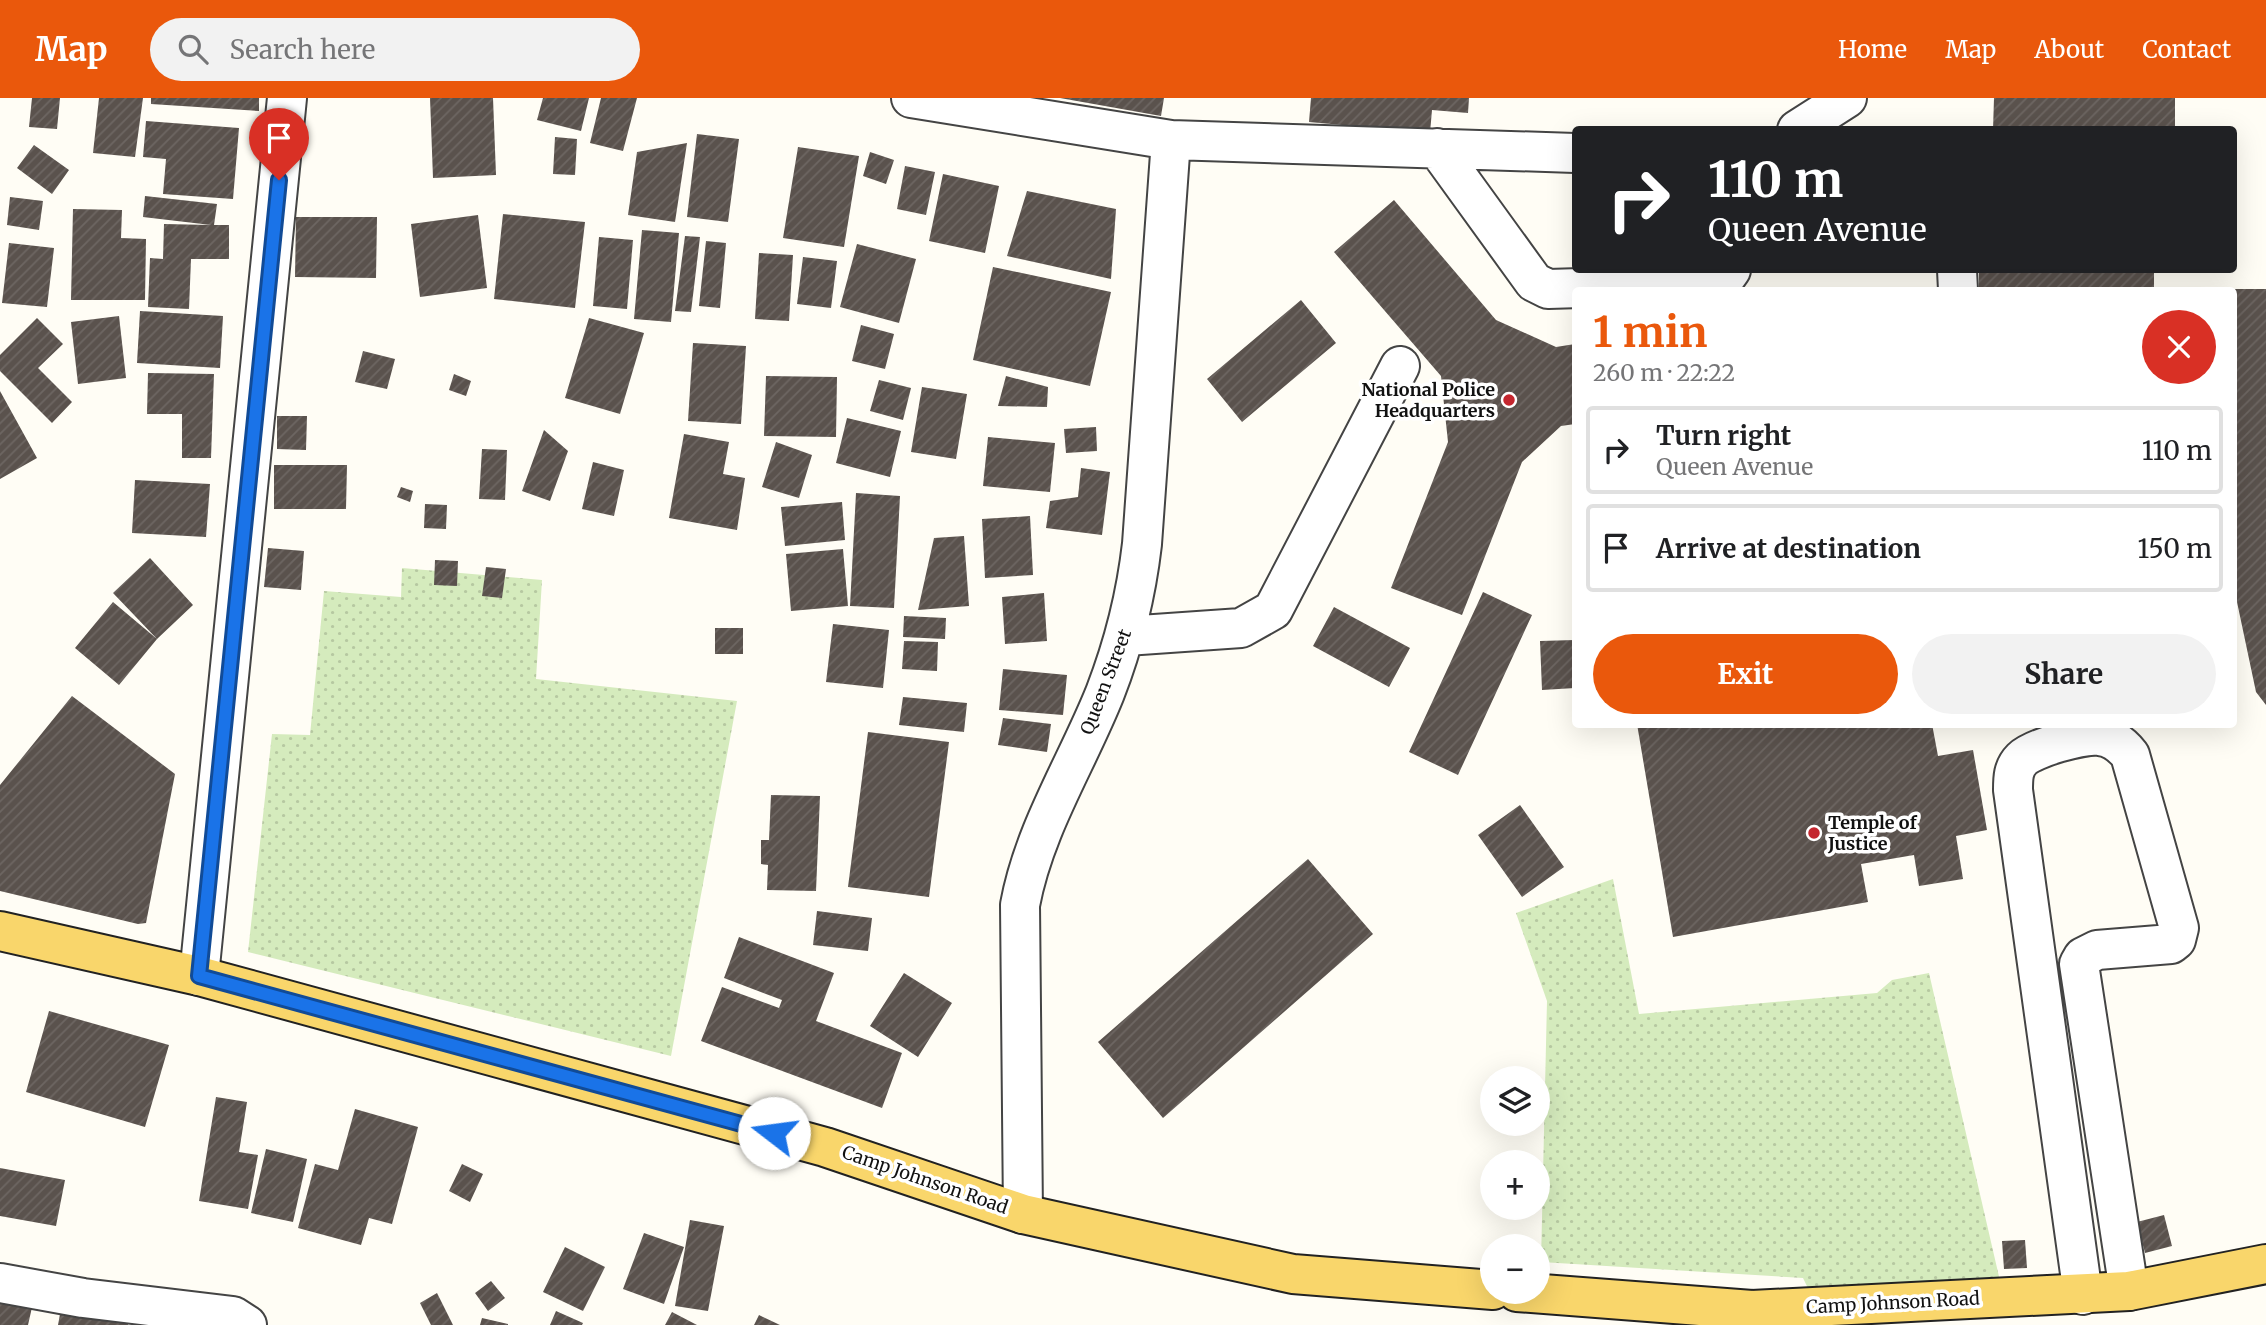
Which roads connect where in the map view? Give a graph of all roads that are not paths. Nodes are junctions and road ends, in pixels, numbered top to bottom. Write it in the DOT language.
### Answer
graph roads {
  1 [pos="287,98"];
  2 [pos="911,98"];
  3 [pos="1847,98"];
  4 [pos="1803,126"];
  5 [pos="1171,140"];
  6 [pos="1437,148"];
  7 [pos="1572,153"];
  8 [pos="1729,273"];
  9 [pos="1614,287"];
  10 [pos="1572,288"];
  11 [pos="1400,366"];
  12 [pos="1126,636"];
  13 [pos="0,931"];
  14 [pos="199,976"];
  15 [pos="1023,1214"];
  16 [pos="2266,1264"];
  17 [pos="0,1283"];
  18 [pos="1480,1289"];
  19 [pos="2129,1291"];
  20 [pos="1550,1295"];
  21 [pos="2083,1295"];
  22 [pos="1755,1317"];
  23 [pos="247,1325"];
  1 -- 14 [label="street"];
  2 -- 5 [label="street"];
  3 -- 4 [label="street"];
  5 -- 6 [label="street"];
  5 -- 12 [label="street, Queen Street"];
  6 -- 7 [label="street"];
  6 -- 10 [label="street"];
  8 -- 9 [label="street"];
  11 -- 12 [label="street"];
  12 -- 15 [label="street, Queen Street"];
  13 -- 14 [label="main road, Camp Johnson Road"];
  14 -- 15 [label="main road, Camp Johnson Road"];
  15 -- 18 [label="main road, Camp Johnson Road"];
  16 -- 19 [label="main road, Camp Johnson Road"];
  17 -- 23 [label="street"];
  19 -- 21 [label="main road, Camp Johnson Road"];
  19 -- 21 [label="street"];
  20 -- 22 [label="main road, Camp Johnson Road"];
  21 -- 22 [label="main road, Camp Johnson Road"];
}
